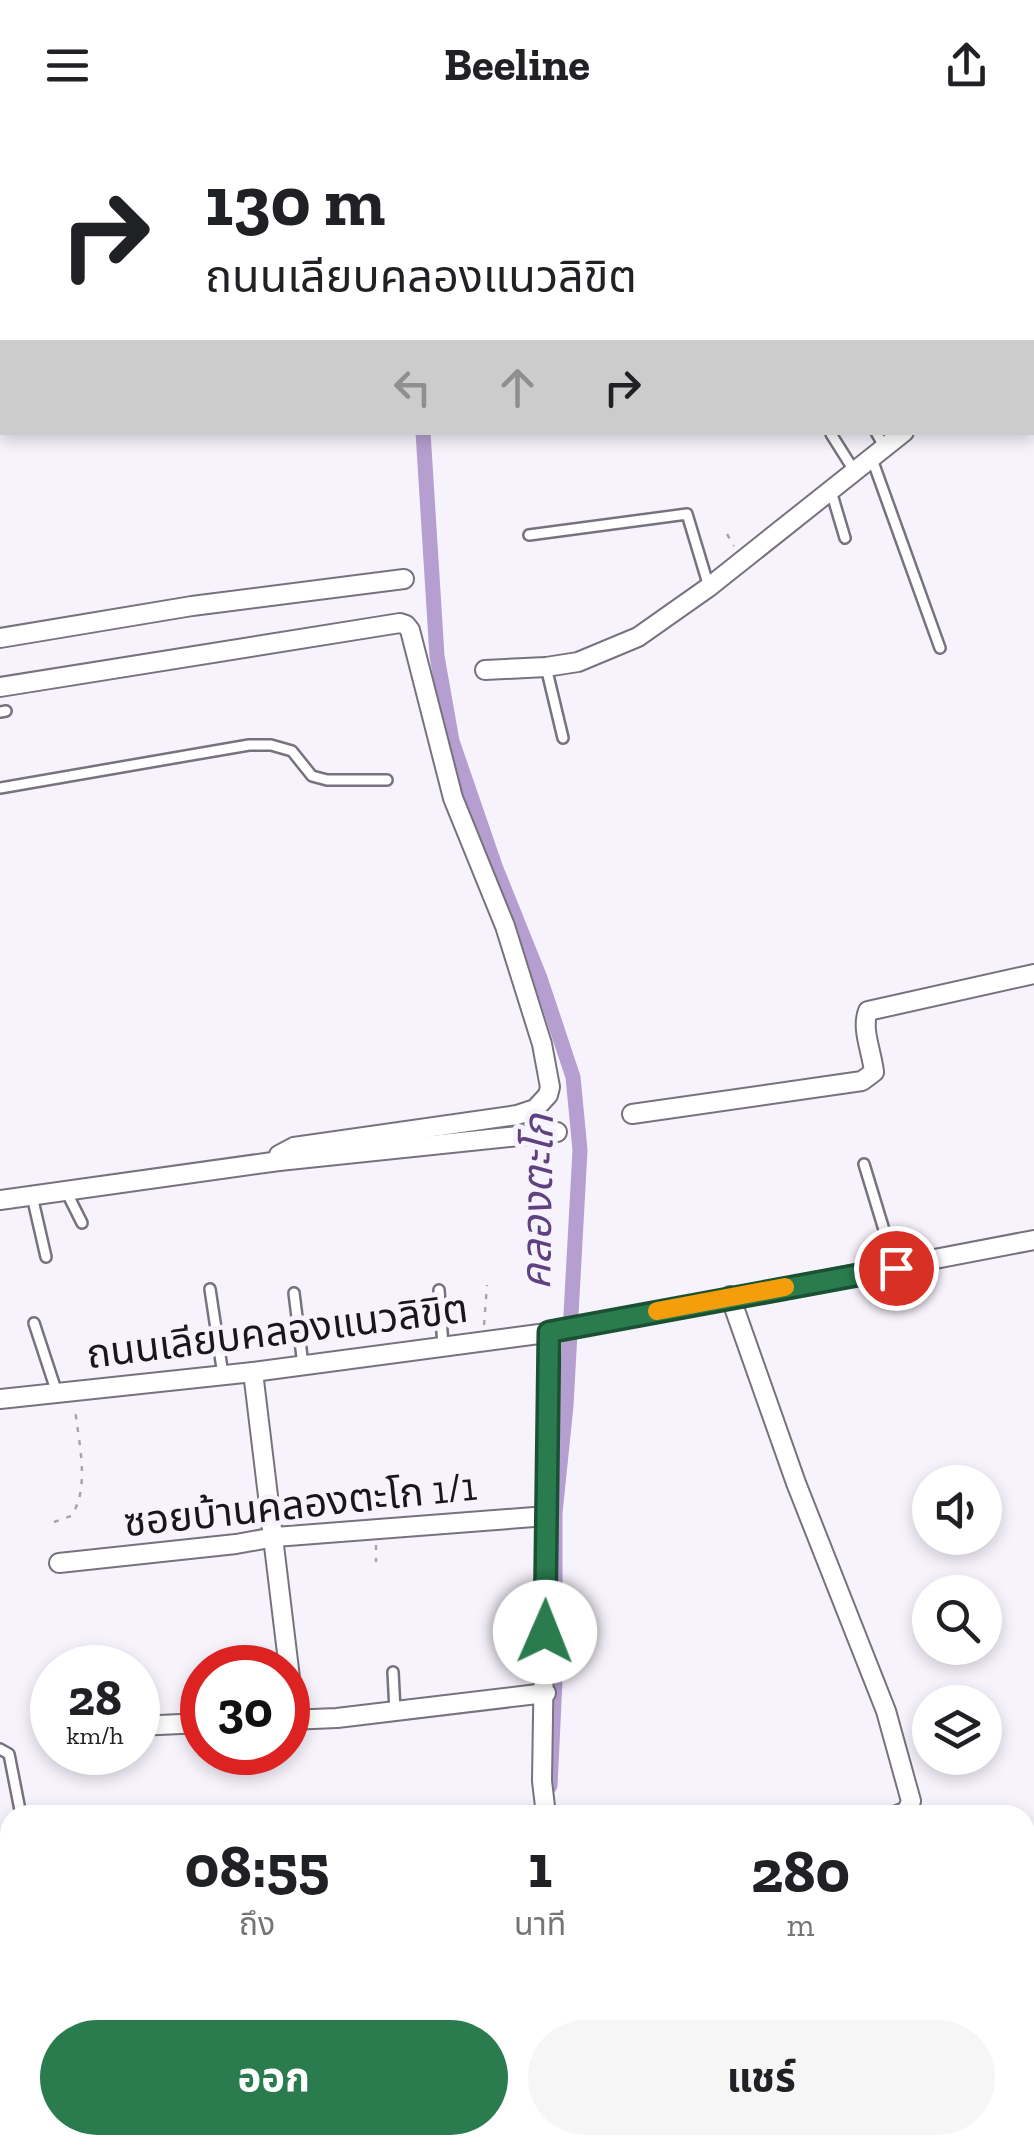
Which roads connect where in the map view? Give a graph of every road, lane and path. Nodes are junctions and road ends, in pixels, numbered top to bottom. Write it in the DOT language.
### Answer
graph roads {
  1 [pos="833,435"];
  2 [pos="877,446"];
  3 [pos="855,472"];
  4 [pos="831,491"];
  5 [pos="529,535"];
  6 [pos="845,538"];
  7 [pos="404,579"];
  8 [pos="709,588"];
  9 [pos="0,638"];
  10 [pos="940,648"];
  11 [pos="546,668"];
  12 [pos="485,670"];
  13 [pos="0,687"];
  14 [pos="564,738"];
  15 [pos="386,780"];
  16 [pos="0,788"];
  17 [pos="1034,974"];
  18 [pos="632,1114"];
  19 [pos="557,1132"];
  20 [pos="280,1161"];
  21 [pos="864,1164"];
  22 [pos="66,1191"];
  23 [pos="32,1195"];
  24 [pos="0,1200"];
  25 [pos="82,1223"];
  26 [pos="1034,1240"];
  27 [pos="46,1257"];
  28 [pos="896,1268"];
  29 [pos="487,1285"];
  30 [pos="210,1290"];
  31 [pos="439,1290"];
  32 [pos="294,1293"];
  33 [pos="730,1296"];
  34 [pos="34,1324"];
  35 [pos="552,1332"];
  36 [pos="482,1341"];
  37 [pos="443,1346"];
  38 [pos="303,1366"];
  39 [pos="253,1372"];
  40 [pos="223,1375"];
  41 [pos="66,1392"];
  42 [pos="0,1398"];
  43 [pos="547,1516"];
  44 [pos="54,1522"];
  45 [pos="275,1537"];
  46 [pos="59,1562"];
  47 [pos="284,1645"];
  48 [pos="393,1672"];
  49 [pos="546,1693"];
  50 [pos="395,1711"];
  51 [pos="310,1718"];
  52 [pos="0,1749"];
  53 [pos="19,1805"];
  54 [pos="545,1805"];
  55 [pos="910,1805"];
  1 -- 3 [label="lane"];
  2 -- 3 [label="street"];
  2 -- 10 [label="lane"];
  3 -- 4 [label="street"];
  4 -- 6 [label="lane"];
  4 -- 8 [label="street"];
  5 -- 8 [label="lane"];
  7 -- 9 [label="street"];
  8 -- 11 [label="street"];
  11 -- 12 [label="street"];
  11 -- 14 [label="lane"];
  13 -- 20 [label="street"];
  15 -- 16 [label="lane"];
  17 -- 18 [label="street"];
  19 -- 20 [label="street"];
  20 -- 22 [label="street"];
  21 -- 28 [label="lane"];
  22 -- 23 [label="street"];
  22 -- 25 [label="lane"];
  23 -- 24 [label="street"];
  23 -- 27 [label="lane"];
  26 -- 28 [label="street, ถนนเลียบคลองแนวลิขิต"];
  28 -- 33 [label="street, ถนนเลียบคลองแนวลิขิต"];
  29 -- 36 [label="path"];
  30 -- 40 [label="lane"];
  31 -- 37 [label="lane"];
  32 -- 38 [label="lane"];
  33 -- 35 [label="street, ถนนเลียบคลองแนวลิขิต"];
  33 -- 55 [label="street"];
  34 -- 41 [label="lane"];
  35 -- 36 [label="street, ถนนเลียบคลองแนวลิขิต"];
  35 -- 43 [label="street"];
  36 -- 37 [label="street, ถนนเลียบคลองแนวลิขิต"];
  37 -- 38 [label="street, ถนนเลียบคลองแนวลิขิต"];
  38 -- 39 [label="street, ถนนเลียบคลองแนวลิขิต"];
  39 -- 40 [label="street, ถนนเลียบคลองแนวลิขิต"];
  39 -- 45 [label="street"];
  40 -- 41 [label="street, ถนนเลียบคลองแนวลิขิต"];
  41 -- 42 [label="street, ถนนเลียบคลองแนวลิขิต"];
  41 -- 44 [label="path"];
  43 -- 45 [label="street, ซอยบ้านคลองตะโก 1/1"];
  43 -- 49 [label="street"];
  45 -- 46 [label="street, ซอยบ้านคลองตะโก 1/1"];
  45 -- 47 [label="street"];
  48 -- 50 [label="lane"];
  49 -- 50 [label="street"];
  49 -- 54 [label="street"];
  50 -- 51 [label="street"];
  52 -- 53 [label="lane"];
}
